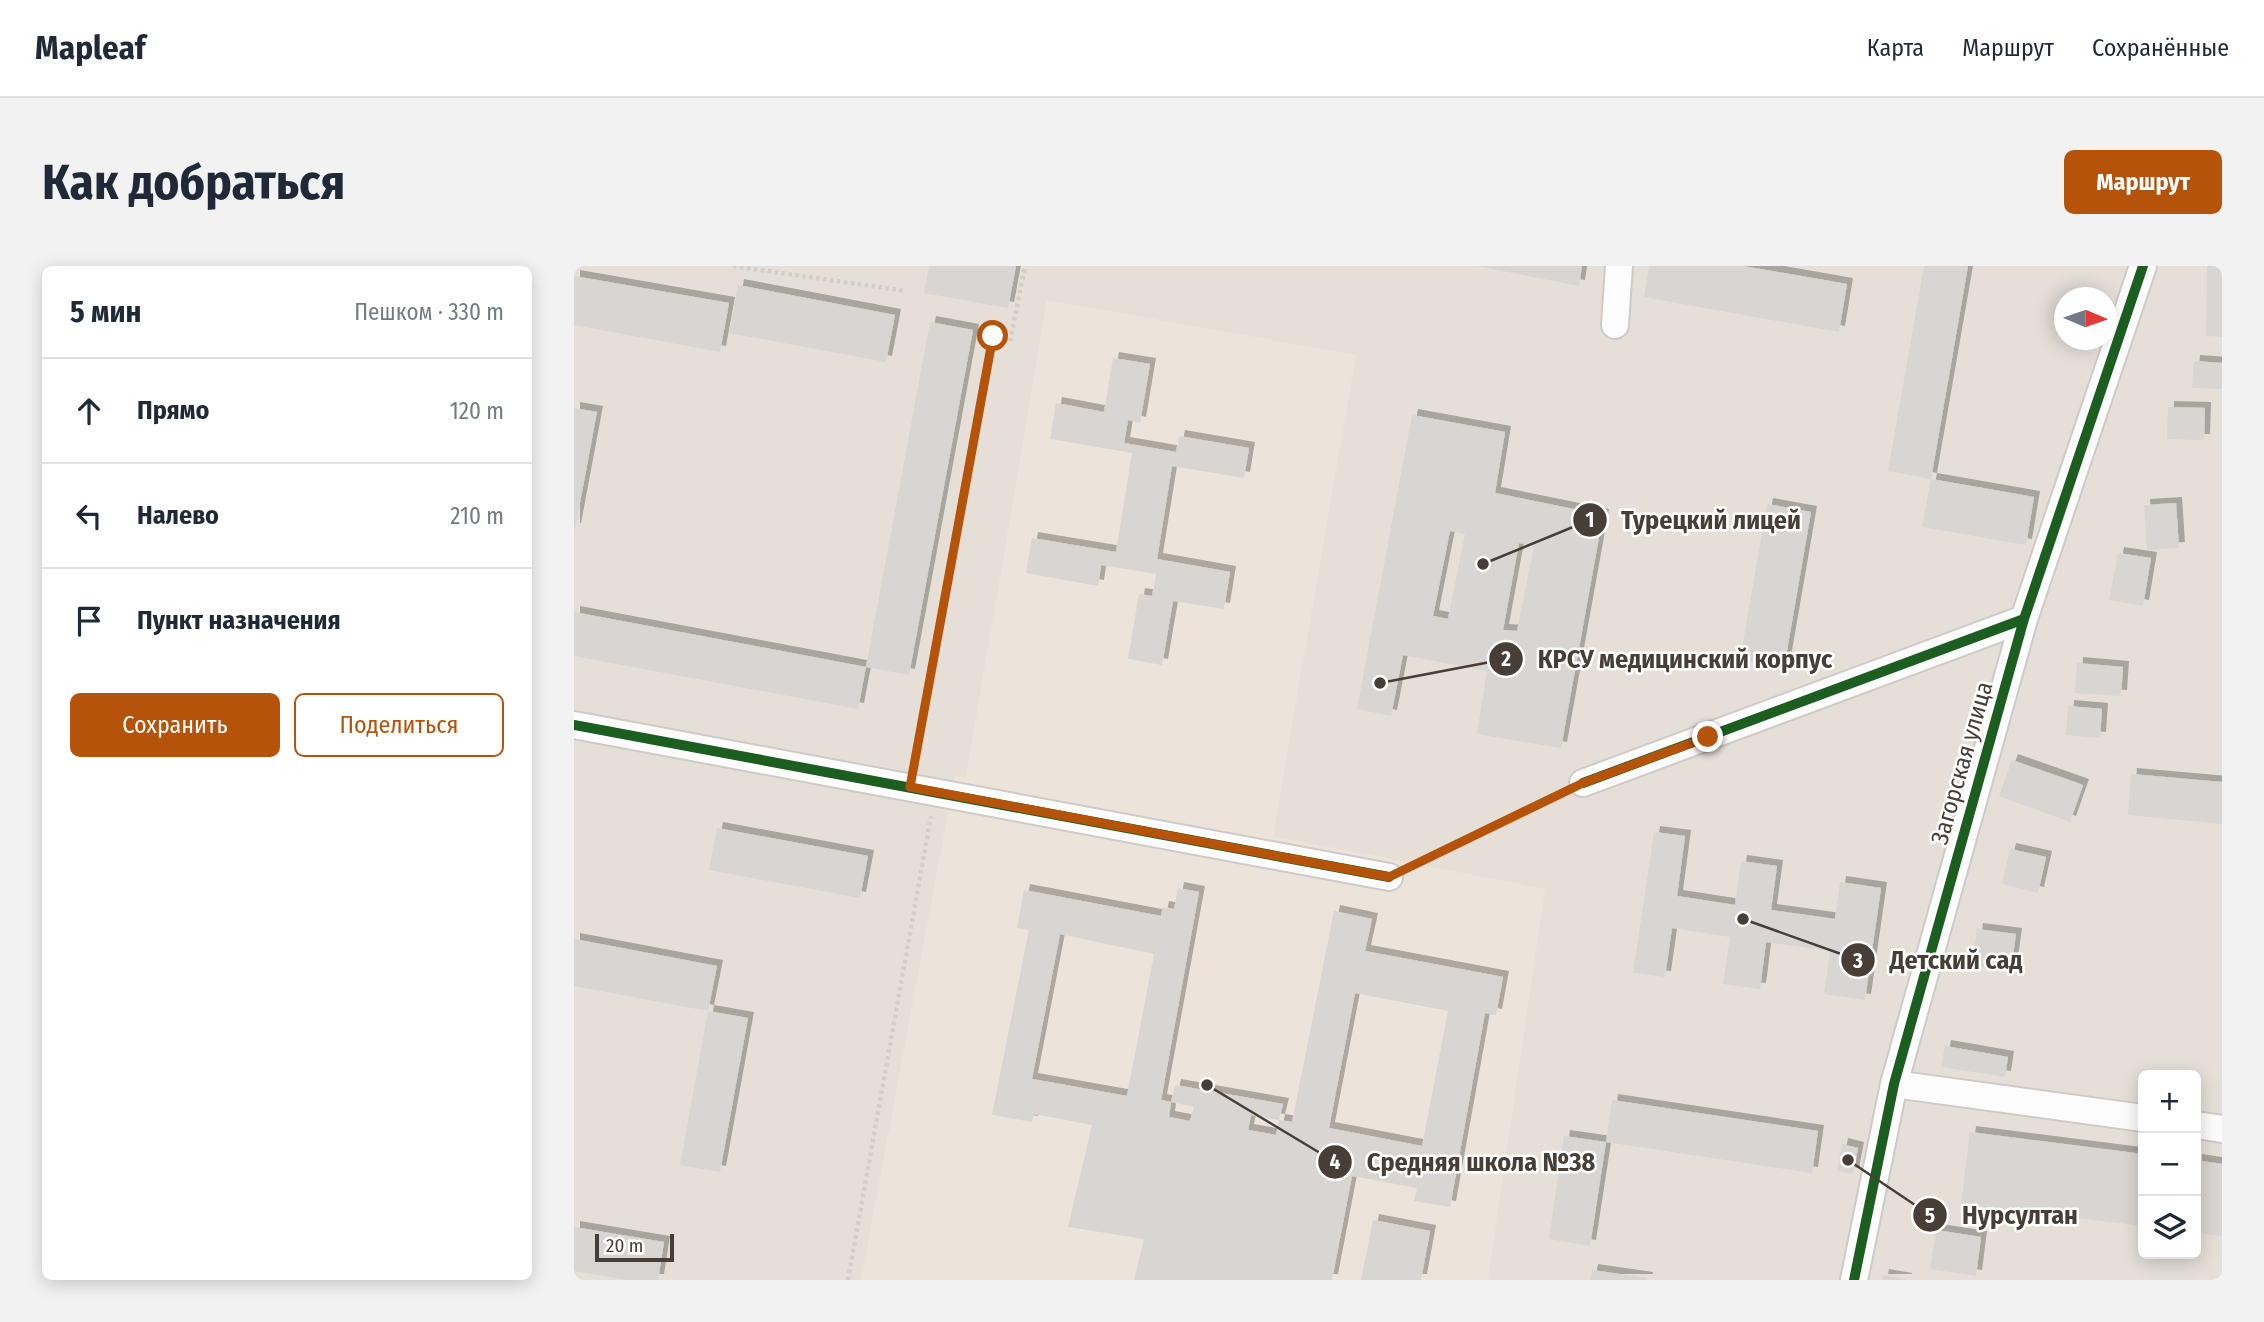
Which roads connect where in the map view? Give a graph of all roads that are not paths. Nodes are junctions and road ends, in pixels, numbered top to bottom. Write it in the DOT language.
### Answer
graph roads {
  1 [pos="1619,266"];
  2 [pos="2143,266"];
  3 [pos="1615,325"];
  4 [pos="2024,619"];
  5 [pos="574,724"];
  6 [pos="1583,783"];
  7 [pos="1389,877"];
  8 [pos="1894,1084"];
  9 [pos="2138,1117"];
  10 [pos="2201,1126"];
  11 [pos="2222,1129"];
  12 [pos="1854,1280"];
  1 -- 3 [label="street"];
  2 -- 4 [label="street, Загорская улица"];
  4 -- 6 [label="street"];
  4 -- 8 [label="street, Загорская улица"];
  5 -- 7 [label="street"];
  8 -- 9 [label="street"];
  8 -- 12 [label="street, Загорская улица"];
  10 -- 11 [label="street"];
}
